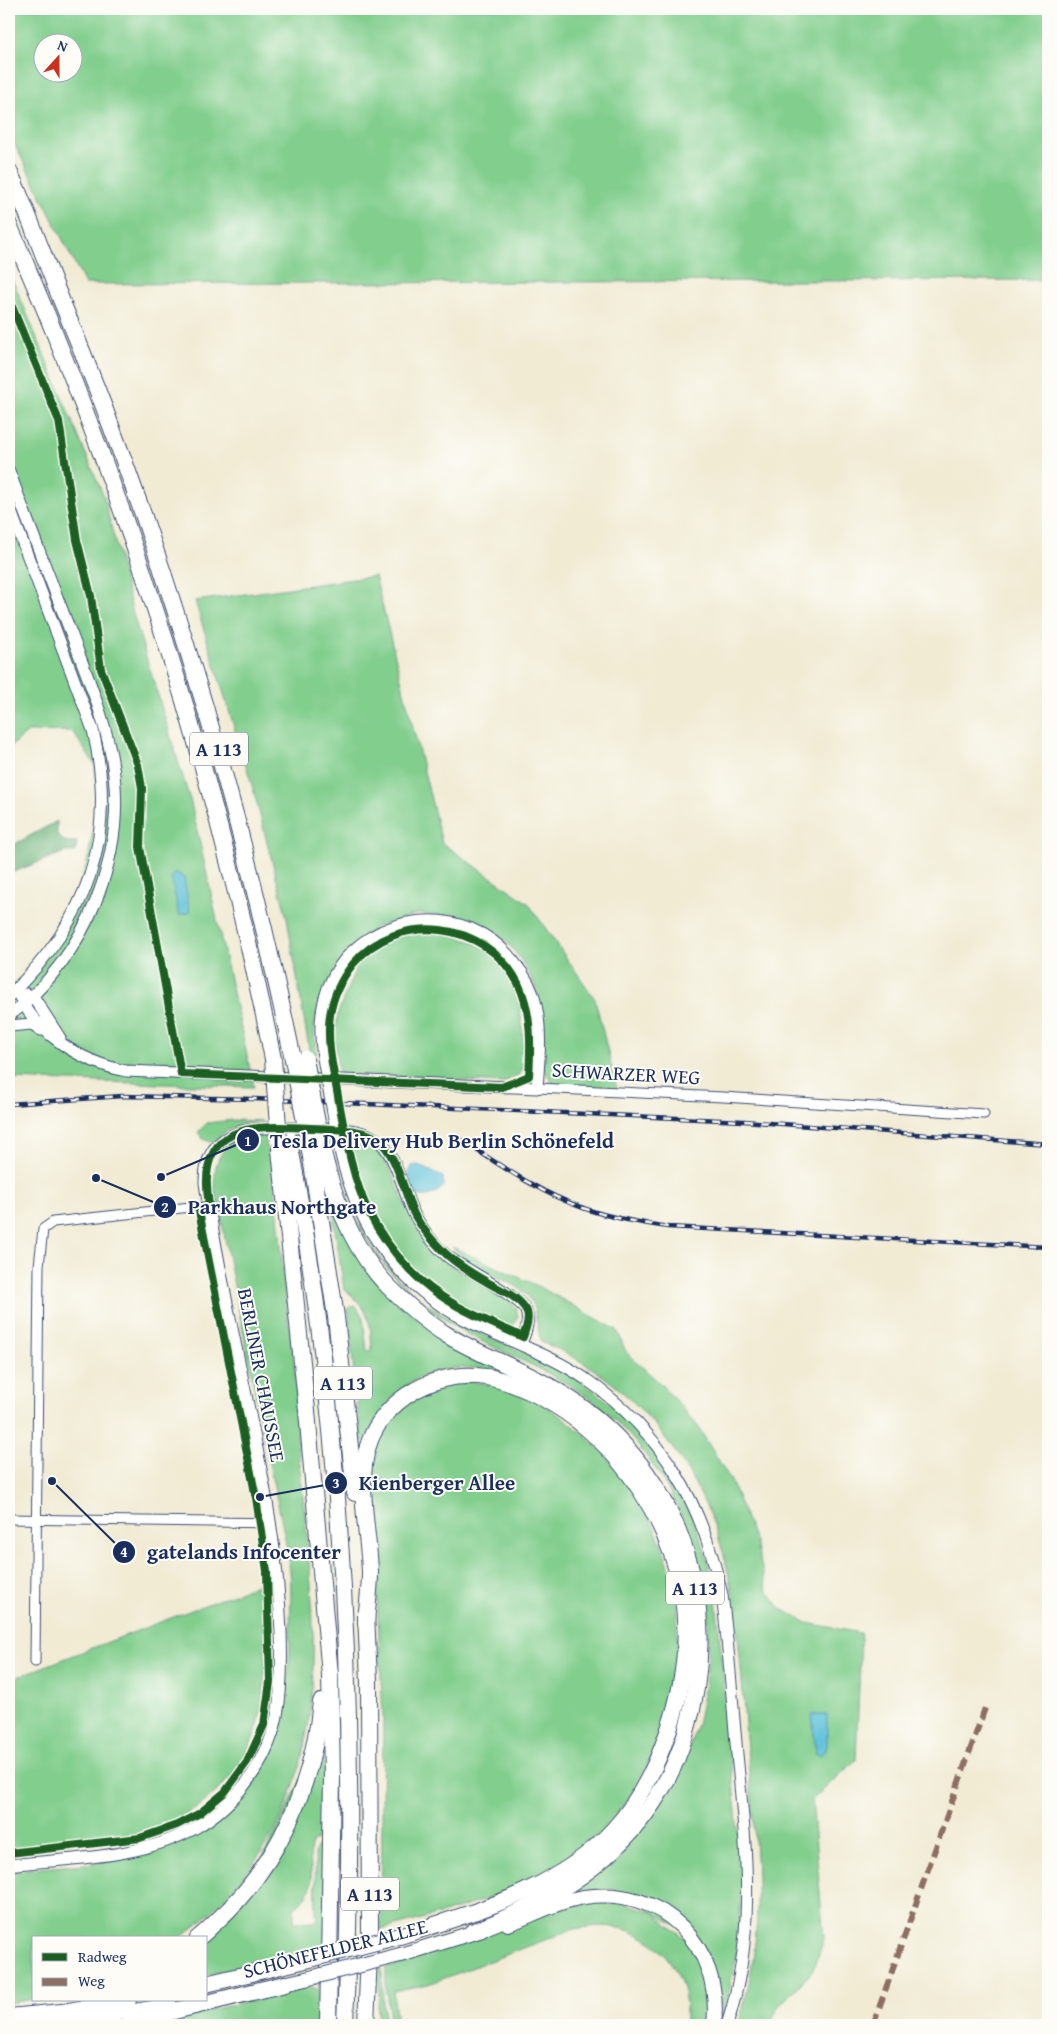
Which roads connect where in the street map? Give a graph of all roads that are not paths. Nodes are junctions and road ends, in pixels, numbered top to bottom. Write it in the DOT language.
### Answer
graph roads {
  1 [pos="9,171"];
  2 [pos="9,226"];
  3 [pos="9,471"];
  4 [pos="9,506"];
  5 [pos="12,993"];
  6 [pos="33,996"];
  7 [pos="22,1005"];
  8 [pos="9,1016"];
  9 [pos="9,1026"];
  10 [pos="47,1033"];
  11 [pos="63,1043"];
  12 [pos="537,1088"];
  13 [pos="984,1114"];
  14 [pos="283,1138"];
  15 [pos="314,1138"];
  16 [pos="209,1205"];
  17 [pos="521,1344"];
  18 [pos="9,1519"];
  19 [pos="37,1520"];
  20 [pos="271,1522"];
  21 [pos="318,1553"];
  22 [pos="366,1623"];
  23 [pos="35,1662"];
  24 [pos="9,1865"];
  25 [pos="472,1932"];
  26 [pos="200,1936"];
  27 [pos="208,1984"];
  28 [pos="286,1984"];
  29 [pos="208,1998"];
  30 [pos="59,2002"];
  31 [pos="117,2002"];
  32 [pos="184,2002"];
  33 [pos="9,2016"];
  34 [pos="52,2025"];
  35 [pos="130,2025"];
  36 [pos="328,2025"];
  37 [pos="345,2025"];
  38 [pos="366,2025"];
  39 [pos="714,2025"];
  40 [pos="728,2025"];
  1 -- 15 [label="highway, A 113, bridge"];
  2 -- 14 [label="highway, A 113, bridge"];
  3 -- 6 [label="street"];
  4 -- 5 [label="street"];
  5 -- 6 [label="street"];
  5 -- 7 [label="street, SCHWARZER WEG"];
  6 -- 7 [label="street"];
  6 -- 11 [label="street, SCHWARZER WEG"];
  7 -- 8 [label="street"];
  7 -- 10 [label="street, SCHWARZER WEG"];
  9 -- 10 [label="street"];
  10 -- 11 [label="street, SCHWARZER WEG"];
  11 -- 12 [label="street, SCHWARZER WEG"];
  12 -- 13 [label="street, SCHWARZER WEG"];
  12 -- 17 [label="street, bridge"];
  14 -- 21 [label="highway"];
  14 -- 37 [label="highway, A 113"];
  15 -- 22 [label="highway, A 113"];
  15 -- 25 [label="highway, A 113"];
  16 -- 17 [label="street, BERLINER CHAUSSEE"];
  16 -- 19 [label="street"];
  16 -- 20 [label="street, BERLINER CHAUSSEE"];
  17 -- 40 [label="street"];
  18 -- 19 [label="street"];
  19 -- 20 [label="street"];
  19 -- 23 [label="street"];
  20 -- 24 [label="street, BERLINER CHAUSSEE"];
  21 -- 26 [label="highway"];
  21 -- 36 [label="highway"];
  22 -- 27 [label="highway, bridge"];
  22 -- 38 [label="highway, A 113"];
  25 -- 28 [label="highway, SCHÖNEFELDER ALLEE, bridge"];
  25 -- 39 [label="highway, SCHÖNEFELDER ALLEE"];
  28 -- 29 [label="highway, SCHÖNEFELDER ALLEE"];
  28 -- 35 [label="highway"];
  30 -- 33 [label="highway"];
  31 -- 33 [label="highway"];
  32 -- 34 [label="highway"];
}
